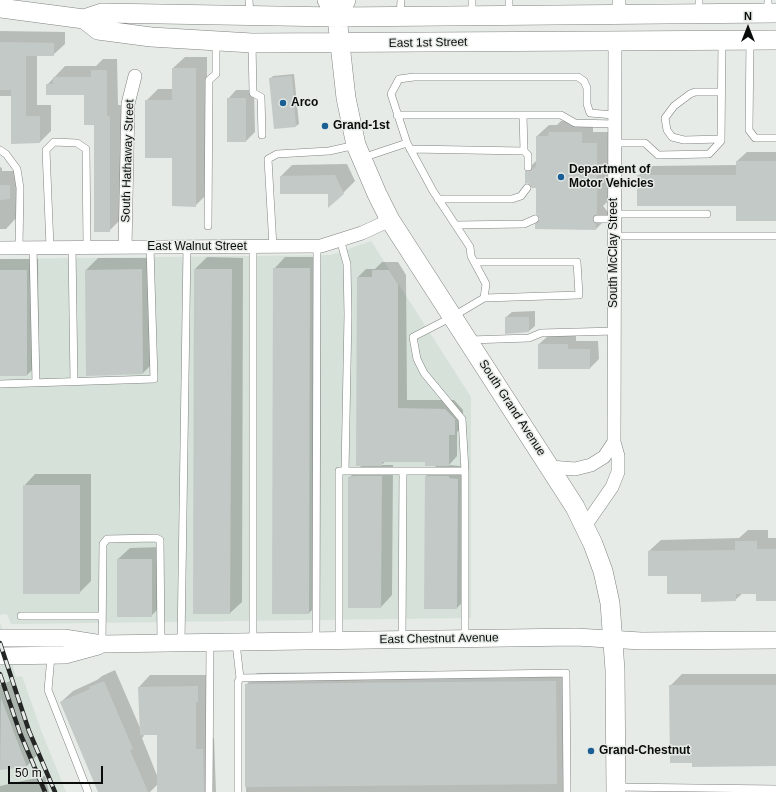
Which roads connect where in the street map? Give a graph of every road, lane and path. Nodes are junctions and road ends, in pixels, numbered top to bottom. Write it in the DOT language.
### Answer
graph roads {
  1 [pos="327,0"];
  2 [pos="346,0"];
  3 [pos="619,7"];
  4 [pos="699,7"];
  5 [pos="0,8"];
  6 [pos="401,8"];
  7 [pos="472,8"];
  8 [pos="509,8"];
  9 [pos="250,9"];
  10 [pos="771,9"];
  11 [pos="731,14"];
  12 [pos="337,17"];
  13 [pos="84,19"];
  14 [pos="722,40"];
  15 [pos="750,40"];
  16 [pos="776,40"];
  17 [pos="216,41"];
  18 [pos="615,41"];
  19 [pos="252,43"];
  20 [pos="339,43"];
  21 [pos="135,76"];
  22 [pos="722,92"];
  23 [pos="397,115"];
  24 [pos="523,115"];
  25 [pos="614,119"];
  26 [pos="262,135"];
  27 [pos="776,138"];
  28 [pos="721,139"];
  29 [pos="614,143"];
  30 [pos="409,146"];
  31 [pos="0,150"];
  32 [pos="524,151"];
  33 [pos="359,152"];
  34 [pos="528,167"];
  35 [pos="527,188"];
  36 [pos="438,198"];
  37 [pos="707,214"];
  38 [pos="614,217"];
  39 [pos="535,219"];
  40 [pos="596,219"];
  41 [pos="390,220"];
  42 [pos="456,225"];
  43 [pos="208,226"];
  44 [pos="614,236"];
  45 [pos="776,236"];
  46 [pos="340,240"];
  47 [pos="317,246"];
  48 [pos="87,247"];
  49 [pos="125,247"];
  50 [pos="150,247"];
  51 [pos="187,247"];
  52 [pos="253,247"];
  53 [pos="273,247"];
  54 [pos="0,248"];
  55 [pos="19,248"];
  56 [pos="33,248"];
  57 [pos="50,248"];
  58 [pos="72,248"];
  59 [pos="475,262"];
  60 [pos="484,298"];
  61 [pos="452,317"];
  62 [pos="615,331"];
  63 [pos="468,340"];
  64 [pos="74,382"];
  65 [pos="36,383"];
  66 [pos="0,384"];
  67 [pos="614,442"];
  68 [pos="550,467"];
  69 [pos="465,470"];
  70 [pos="345,471"];
  71 [pos="403,471"];
  72 [pos="585,526"];
  73 [pos="21,616"];
  74 [pos="102,616"];
  75 [pos="0,638"];
  76 [pos="402,639"];
  77 [pos="465,639"];
  78 [pos="613,639"];
  79 [pos="316,640"];
  80 [pos="339,640"];
  81 [pos="776,640"];
  82 [pos="236,642"];
  83 [pos="253,642"];
  84 [pos="161,643"];
  85 [pos="181,643"];
  86 [pos="210,643"];
  87 [pos="102,644"];
  88 [pos="51,655"];
  89 [pos="0,656"];
  90 [pos="240,678"];
  91 [pos="776,789"];
  92 [pos="616,790"];
  93 [pos="88,792"];
  94 [pos="209,792"];
  95 [pos="238,792"];
  96 [pos="567,792"];
  1 -- 12 [label="main road"];
  2 -- 12 [label="main road"];
  3 -- 4 [label="main road, East 1st Street"];
  3 -- 8 [label="main road, East 1st Street"];
  4 -- 11 [label="main road, East 1st Street"];
  5 -- 13 [label="main road, East 1st Street"];
  6 -- 7 [label="main road, East 1st Street"];
  6 -- 12 [label="main road, East 1st Street"];
  7 -- 8 [label="main road, East 1st Street"];
  9 -- 12 [label="main road, East 1st Street"];
  9 -- 13 [label="main road, East 1st Street"];
  10 -- 11 [label="main road, East 1st Street"];
  11 -- 18 [label="main road"];
  12 -- 20 [label="main road, South Grand Avenue"];
  13 -- 17 [label="main road, East 1st Street"];
  14 -- 15 [label="main road, East 1st Street"];
  14 -- 18 [label="main road, East 1st Street"];
  14 -- 22 [label="lane"];
  15 -- 16 [label="main road, East 1st Street"];
  15 -- 27 [label="lane"];
  17 -- 19 [label="main road, East 1st Street"];
  17 -- 43 [label="lane"];
  18 -- 20 [label="main road, East 1st Street"];
  18 -- 25 [label="street, South McClay Street"];
  19 -- 20 [label="main road, East 1st Street"];
  19 -- 26 [label="lane"];
  20 -- 33 [label="main road, South Grand Avenue"];
  21 -- 49 [label="street, South Hathaway Street"];
  22 -- 28 [label="lane"];
  22 -- 28 [label="lane"];
  23 -- 24 [label="lane"];
  23 -- 25 [label="lane"];
  23 -- 30 [label="lane"];
  24 -- 25 [label="lane"];
  24 -- 32 [label="lane"];
  25 -- 29 [label="street, South McClay Street"];
  28 -- 29 [label="lane"];
  29 -- 38 [label="street, South McClay Street"];
  30 -- 32 [label="lane"];
  30 -- 33 [label="lane"];
  30 -- 36 [label="lane"];
  31 -- 55 [label="lane"];
  32 -- 34 [label="lane"];
  33 -- 41 [label="main road, South Grand Avenue"];
  33 -- 53 [label="lane"];
  35 -- 36 [label="lane"];
  36 -- 42 [label="lane"];
  37 -- 38 [label="lane"];
  38 -- 40 [label="lane"];
  38 -- 44 [label="street, South McClay Street"];
  39 -- 42 [label="lane"];
  41 -- 46 [label="street, East Walnut Street"];
  41 -- 61 [label="main road, South Grand Avenue"];
  42 -- 59 [label="lane"];
  44 -- 45 [label="lane"];
  44 -- 62 [label="street, South McClay Street"];
  46 -- 47 [label="street, East Walnut Street"];
  46 -- 70 [label="lane"];
  47 -- 53 [label="street, East Walnut Street"];
  47 -- 79 [label="lane"];
  48 -- 49 [label="street, East Walnut Street"];
  48 -- 57 [label="lane"];
  48 -- 58 [label="street, East Walnut Street"];
  49 -- 50 [label="street, East Walnut Street"];
  50 -- 51 [label="street, East Walnut Street"];
  50 -- 64 [label="lane"];
  51 -- 52 [label="street, East Walnut Street"];
  51 -- 85 [label="lane"];
  52 -- 53 [label="street, East Walnut Street"];
  52 -- 83 [label="lane"];
  54 -- 55 [label="street, East Walnut Street"];
  55 -- 56 [label="street, East Walnut Street"];
  56 -- 57 [label="street, East Walnut Street"];
  56 -- 65 [label="lane"];
  57 -- 58 [label="street, East Walnut Street"];
  58 -- 64 [label="lane"];
  59 -- 60 [label="lane"];
  59 -- 60 [label="lane"];
  60 -- 61 [label="lane"];
  61 -- 63 [label="main road, South Grand Avenue"];
  61 -- 69 [label="lane"];
  62 -- 63 [label="lane"];
  62 -- 67 [label="street, South McClay Street"];
  63 -- 68 [label="main road, South Grand Avenue"];
  64 -- 65 [label="lane"];
  65 -- 66 [label="lane"];
  67 -- 68 [label="street"];
  67 -- 72 [label="street, South McClay Street"];
  68 -- 72 [label="main road, South Grand Avenue"];
  69 -- 71 [label="lane"];
  69 -- 77 [label="lane"];
  70 -- 71 [label="lane"];
  70 -- 80 [label="lane"];
  71 -- 76 [label="lane"];
  72 -- 78 [label="main road, South Grand Avenue"];
  73 -- 74 [label="lane"];
  74 -- 84 [label="lane"];
  74 -- 87 [label="lane"];
  75 -- 87 [label="street, East Chestnut Avenue"];
  76 -- 77 [label="street, East Chestnut Avenue"];
  76 -- 80 [label="street, East Chestnut Avenue"];
  77 -- 78 [label="street, East Chestnut Avenue"];
  78 -- 81 [label="street, East Chestnut Avenue"];
  78 -- 92 [label="main road, South Grand Avenue"];
  79 -- 80 [label="street, East Chestnut Avenue"];
  79 -- 83 [label="street, East Chestnut Avenue"];
  82 -- 83 [label="street, East Chestnut Avenue"];
  82 -- 86 [label="street, East Chestnut Avenue"];
  82 -- 90 [label="lane"];
  84 -- 85 [label="street, East Chestnut Avenue"];
  84 -- 87 [label="street, East Chestnut Avenue"];
  85 -- 86 [label="street, East Chestnut Avenue"];
  86 -- 94 [label="lane"];
  87 -- 88 [label="street, East Chestnut Avenue"];
  88 -- 89 [label="street, East Chestnut Avenue"];
  88 -- 93 [label="lane"];
  90 -- 95 [label="lane"];
  90 -- 96 [label="lane"];
  91 -- 92 [label="lane"];
}
